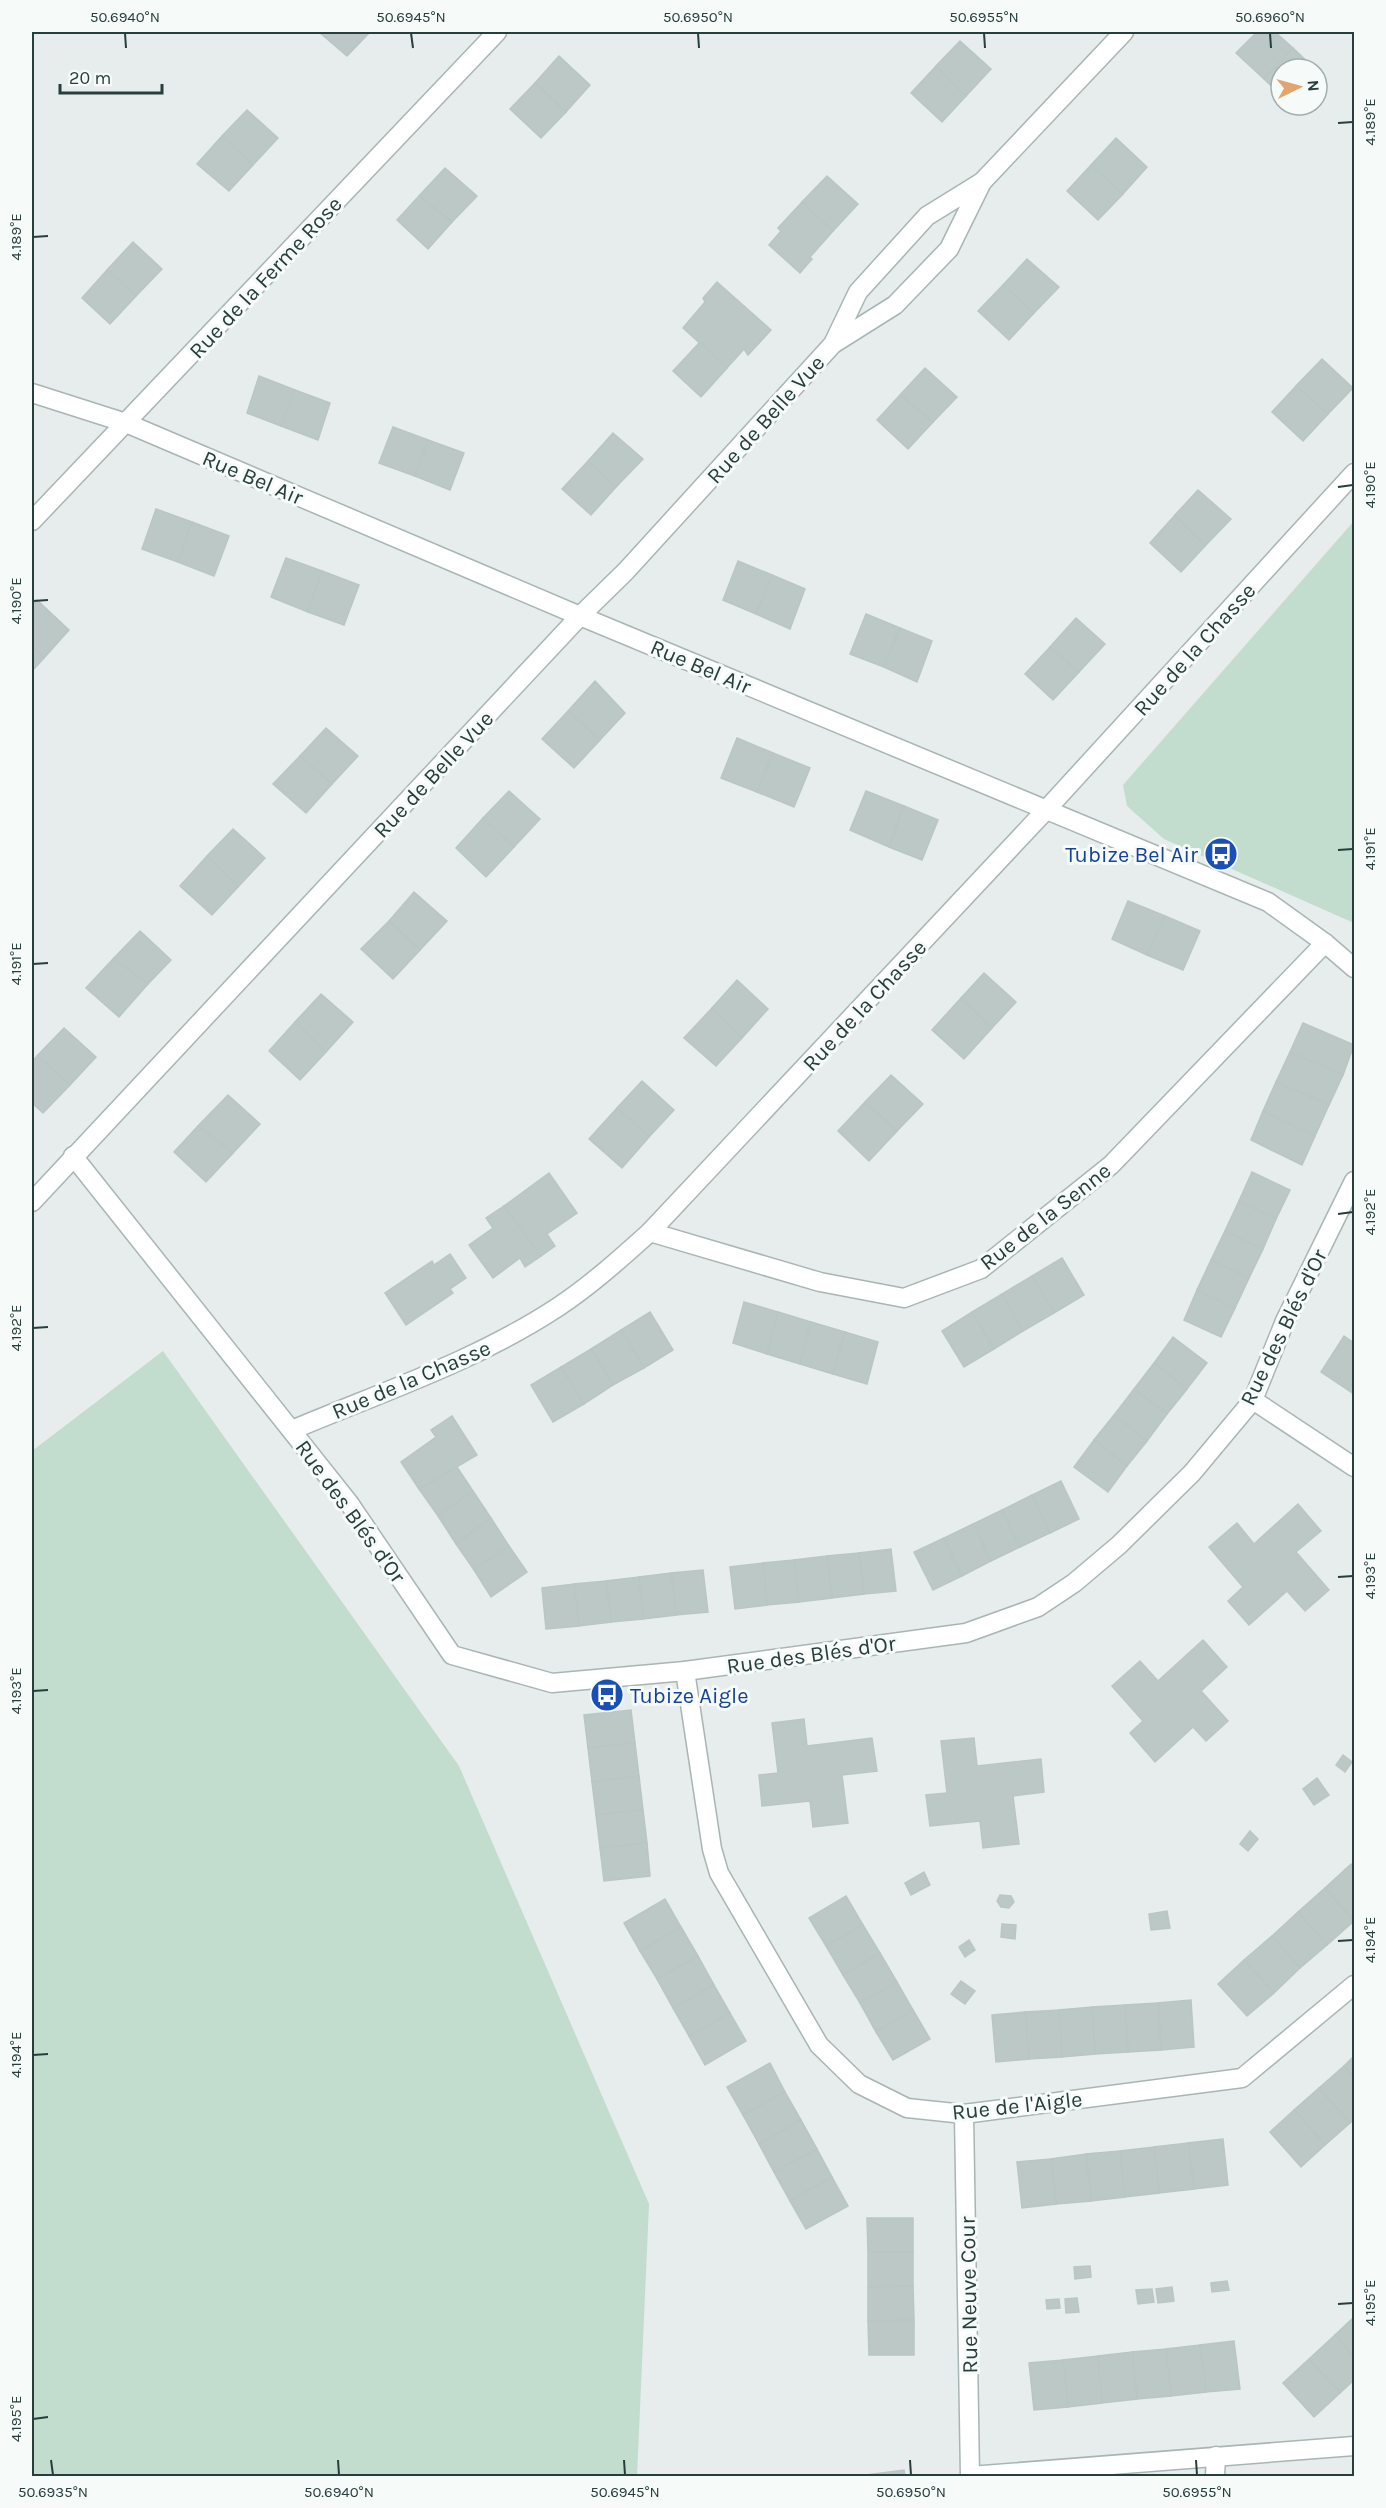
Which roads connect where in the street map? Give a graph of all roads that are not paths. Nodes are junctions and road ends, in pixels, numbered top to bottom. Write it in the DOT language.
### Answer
graph roads {
  1 [pos="497,32"];
  2 [pos="1124,32"];
  3 [pos="982,182"];
  4 [pos="833,344"];
  5 [pos="32,393"];
  6 [pos="126,423"];
  7 [pos="1354,473"];
  8 [pos="32,521"];
  9 [pos="580,616"];
  10 [pos="1047,810"];
  11 [pos="1326,943"];
  12 [pos="1354,968"];
  13 [pos="74,1156"];
  14 [pos="1354,1181"];
  15 [pos="32,1202"];
  16 [pos="650,1232"];
  17 [pos="1253,1400"];
  18 [pos="292,1430"];
  19 [pos="1354,1467"];
  20 [pos="685,1671"];
  21 [pos="1354,1985"];
  22 [pos="964,2114"];
  23 [pos="1354,2446"];
  24 [pos="1216,2456"];
  25 [pos="970,2476"];
  26 [pos="1215,2476"];
  1 -- 6 [label="street, Rue de la Ferme Rose"];
  2 -- 3 [label="street, Rue de Belle Vue"];
  3 -- 4 [label="street, Rue de Belle Vue"];
  3 -- 4 [label="street, Rue de Belle Vue"];
  4 -- 9 [label="street, Rue de Belle Vue"];
  5 -- 6 [label="street, Rue Bel Air"];
  6 -- 8 [label="street, Rue de la Ferme Rose"];
  6 -- 9 [label="street, Rue Bel Air"];
  7 -- 10 [label="street, Rue de la Chasse"];
  9 -- 10 [label="street, Rue Bel Air"];
  9 -- 13 [label="street, Rue de Belle Vue"];
  10 -- 11 [label="street, Rue Bel Air"];
  10 -- 16 [label="street, Rue de la Chasse"];
  11 -- 12 [label="street, Rue Bel Air"];
  11 -- 16 [label="street, Rue de la Senne"];
  13 -- 15 [label="street, Rue de Belle Vue"];
  13 -- 18 [label="street, Rue des Blés d'Or"];
  14 -- 17 [label="street, Rue des Blés d'Or"];
  16 -- 18 [label="street, Rue de la Chasse"];
  17 -- 19 [label="street"];
  17 -- 20 [label="street, Rue des Blés d'Or"];
  18 -- 20 [label="street, Rue des Blés d'Or"];
  20 -- 22 [label="street, Rue de l'Aigle"];
  21 -- 22 [label="street, Rue de l'Aigle"];
  22 -- 25 [label="street, Rue Neuve Cour"];
  23 -- 24 [label="street"];
  24 -- 25 [label="street"];
  24 -- 26 [label="street"];
}
